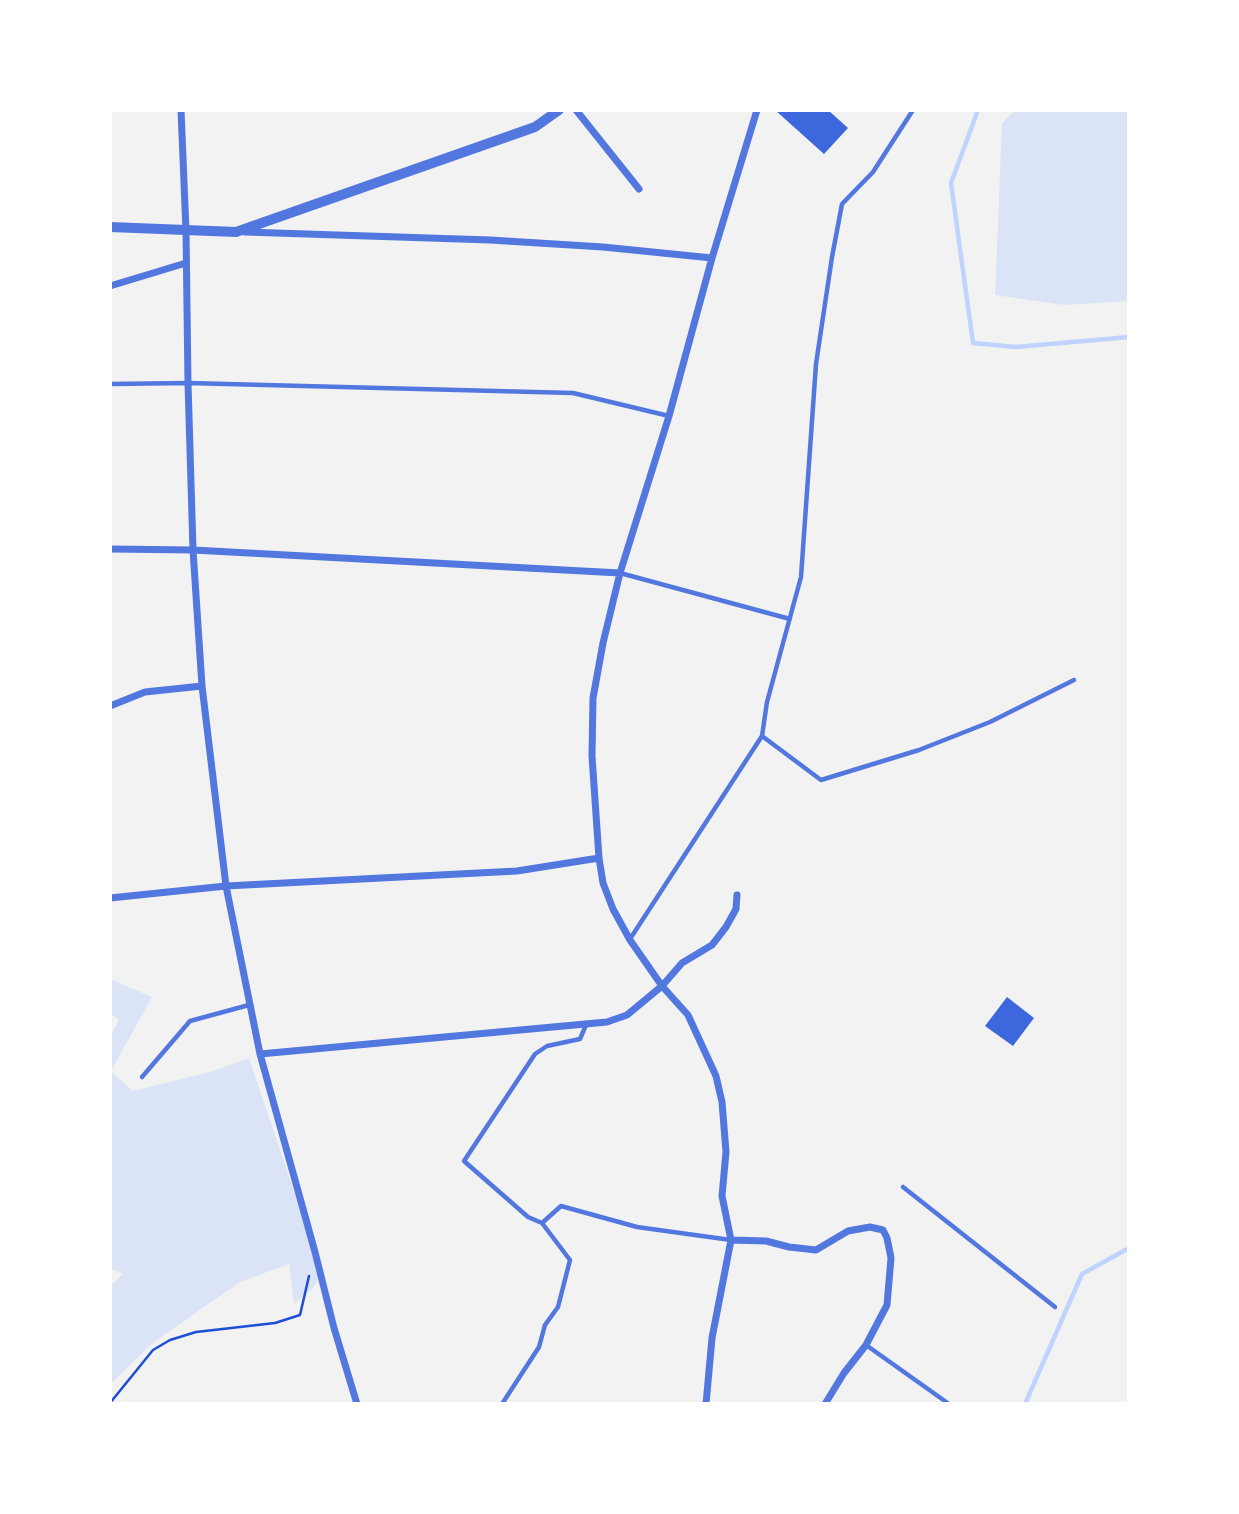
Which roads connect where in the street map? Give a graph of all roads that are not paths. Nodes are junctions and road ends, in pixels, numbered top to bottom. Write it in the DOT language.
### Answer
graph roads {
  1 [pos="181,110"];
  2 [pos="559,110"];
  3 [pos="576,110"];
  4 [pos="757,110"];
  5 [pos="913,110"];
  6 [pos="639,189"];
  7 [pos="110,227"];
  8 [pos="186,231"];
  9 [pos="236,232"];
  10 [pos="712,258"];
  11 [pos="186,263"];
  12 [pos="110,286"];
  13 [pos="188,383"];
  14 [pos="110,384"];
  15 [pos="669,416"];
  16 [pos="110,549"];
  17 [pos="193,550"];
  18 [pos="620,573"];
  19 [pos="790,619"];
  20 [pos="1074,680"];
  21 [pos="202,686"];
  22 [pos="110,706"];
  23 [pos="762,736"];
  24 [pos="599,858"];
  25 [pos="226,886"];
  26 [pos="737,895"];
  27 [pos="110,898"];
  28 [pos="630,940"];
  29 [pos="662,986"];
  30 [pos="250,1005"];
  31 [pos="586,1024"];
  32 [pos="260,1054"];
  33 [pos="142,1077"];
  34 [pos="903,1187"];
  35 [pos="542,1223"];
  36 [pos="732,1240"];
  37 [pos="1055,1307"];
  38 [pos="866,1345"];
  39 [pos="357,1404"];
  40 [pos="502,1404"];
  41 [pos="706,1404"];
  42 [pos="825,1404"];
  43 [pos="948,1404"];
  1 -- 8 [label="street"];
  2 -- 9 [label="street"];
  3 -- 6 [label="street"];
  4 -- 10 [label="street"];
  5 -- 19 [label="lane"];
  7 -- 8 [label="street"];
  8 -- 9 [label="street"];
  8 -- 11 [label="street"];
  9 -- 10 [label="street"];
  10 -- 15 [label="street"];
  11 -- 12 [label="street"];
  11 -- 13 [label="street"];
  13 -- 14 [label="lane"];
  13 -- 15 [label="lane"];
  13 -- 17 [label="street"];
  15 -- 18 [label="street"];
  16 -- 17 [label="street"];
  17 -- 18 [label="street"];
  17 -- 21 [label="street"];
  18 -- 19 [label="lane"];
  18 -- 24 [label="street"];
  19 -- 23 [label="lane"];
  20 -- 23 [label="lane"];
  21 -- 22 [label="street"];
  21 -- 25 [label="street"];
  23 -- 28 [label="lane"];
  24 -- 25 [label="street"];
  24 -- 28 [label="street"];
  25 -- 27 [label="street"];
  25 -- 30 [label="street"];
  26 -- 29 [label="street"];
  28 -- 29 [label="street"];
  29 -- 31 [label="street"];
  29 -- 36 [label="street"];
  30 -- 32 [label="street"];
  30 -- 33 [label="lane"];
  31 -- 32 [label="street"];
  31 -- 35 [label="lane"];
  32 -- 39 [label="street"];
  34 -- 37 [label="lane"];
  35 -- 36 [label="lane"];
  35 -- 40 [label="lane"];
  36 -- 38 [label="street"];
  36 -- 41 [label="street"];
  38 -- 42 [label="street"];
  38 -- 43 [label="lane"];
}
